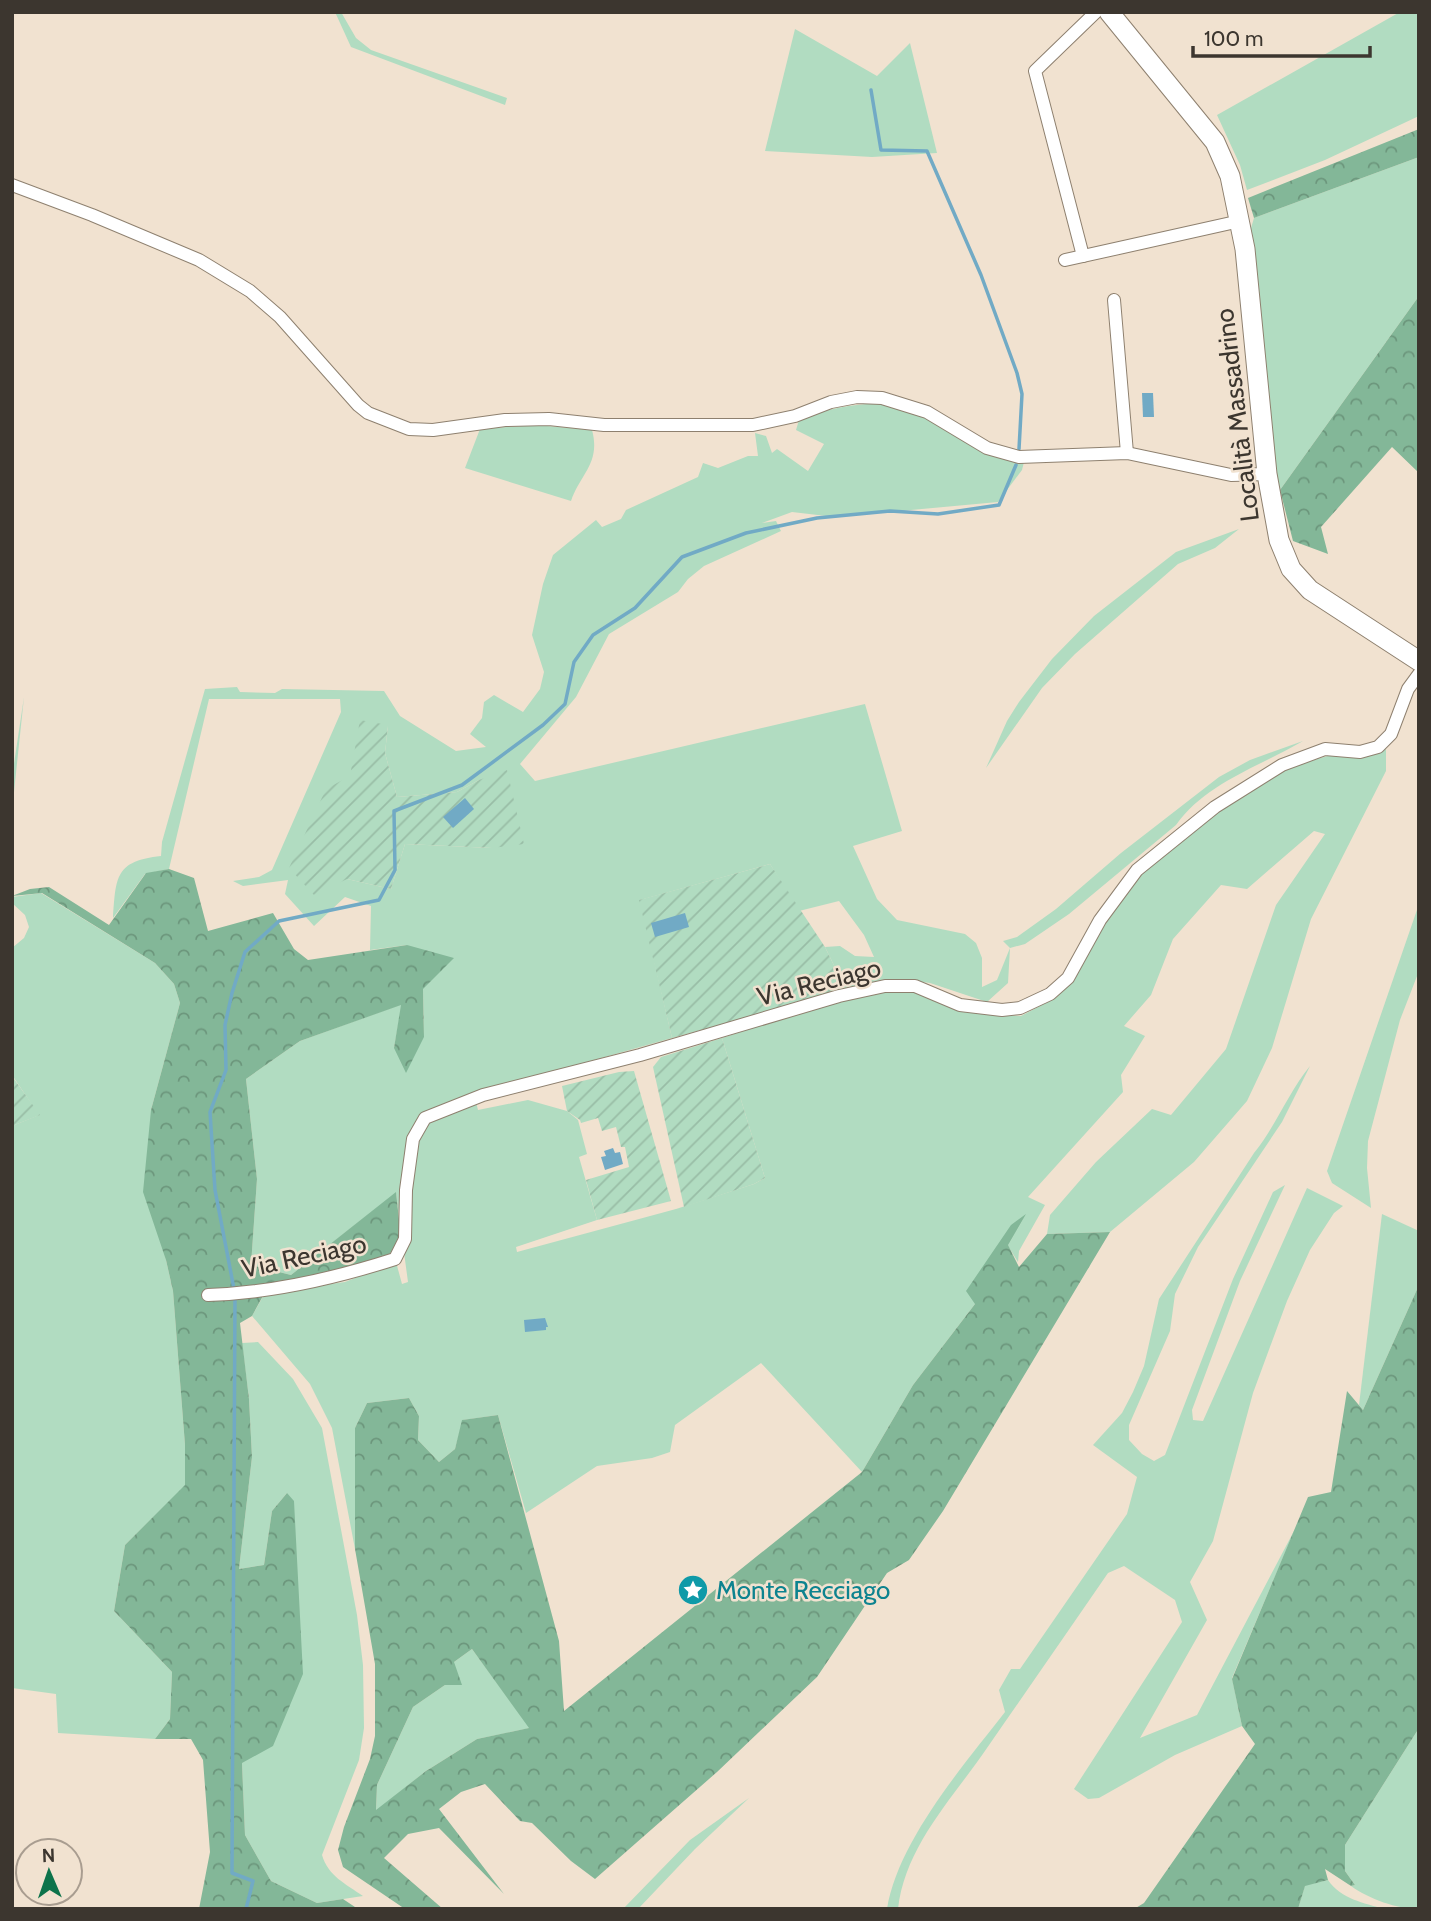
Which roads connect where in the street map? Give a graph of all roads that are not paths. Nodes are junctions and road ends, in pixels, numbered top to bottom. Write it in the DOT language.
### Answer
graph roads {
  1 [pos="1096,12"];
  2 [pos="1109,12"];
  3 [pos="12,185"];
  4 [pos="1240,221"];
  5 [pos="1083,256"];
  6 [pos="1065,260"];
  7 [pos="1114,300"];
  8 [pos="1127,453"];
  9 [pos="1267,474"];
  10 [pos="1419,661"];
  11 [pos="1419,674"];
  12 [pos="208,1295"];
  1 -- 5 [label="street"];
  2 -- 4 [label="main road, Località Massadrino"];
  3 -- 8 [label="street"];
  4 -- 5 [label="street"];
  4 -- 9 [label="main road, Località Massadrino"];
  5 -- 6 [label="street"];
  7 -- 8 [label="street"];
  8 -- 9 [label="street"];
  9 -- 10 [label="main road, Località Massadrino"];
  11 -- 12 [label="street, Via Reciago"];
}
